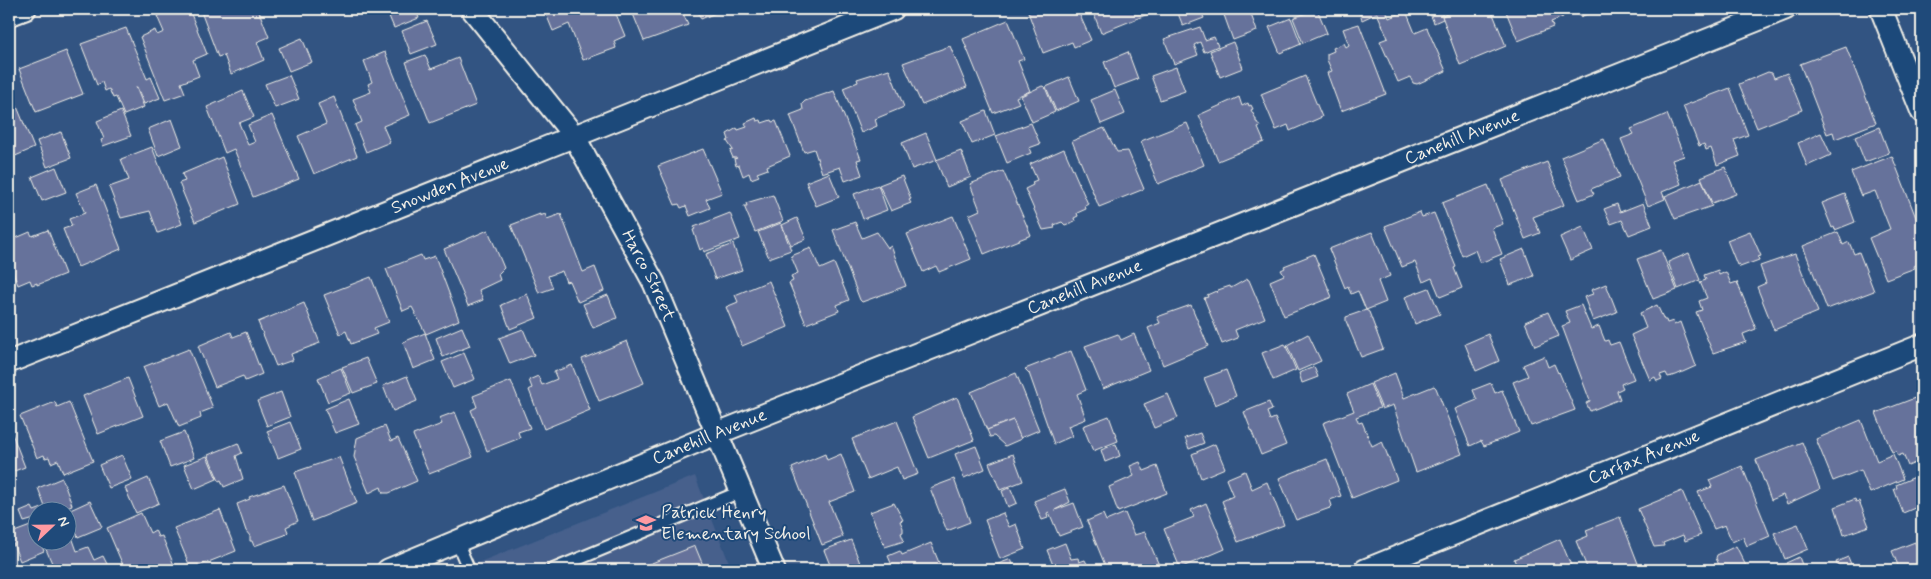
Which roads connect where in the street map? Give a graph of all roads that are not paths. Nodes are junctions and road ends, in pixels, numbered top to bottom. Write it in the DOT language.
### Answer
graph roads {
  1 [pos="25,9"];
  2 [pos="472,9"];
  3 [pos="892,9"];
  4 [pos="1785,9"];
  5 [pos="1881,9"];
  6 [pos="9,15"];
  7 [pos="1922,112"];
  8 [pos="574,136"];
  9 [pos="1922,345"];
  10 [pos="9,362"];
  11 [pos="718,433"];
  12 [pos="742,491"];
  13 [pos="457,542"];
  14 [pos="388,570"];
  15 [pos="469,570"];
  16 [pos="552,570"];
  17 [pos="774,570"];
  18 [pos="1366,570"];
  1 -- 6 [label="street"];
  2 -- 8 [label="street, Harco Street"];
  3 -- 8 [label="street, Snowden Avenue"];
  4 -- 11 [label="street, Canehill Avenue"];
  5 -- 7 [label="street"];
  8 -- 10 [label="street, Snowden Avenue"];
  8 -- 11 [label="street, Harco Street"];
  9 -- 18 [label="street, Carfax Avenue"];
  11 -- 12 [label="street, Harco Street"];
  11 -- 13 [label="street, Canehill Avenue"];
  12 -- 16 [label="lane"];
  12 -- 17 [label="street, Harco Street"];
  13 -- 14 [label="street, Canehill Avenue"];
  13 -- 15 [label="lane"];
}
